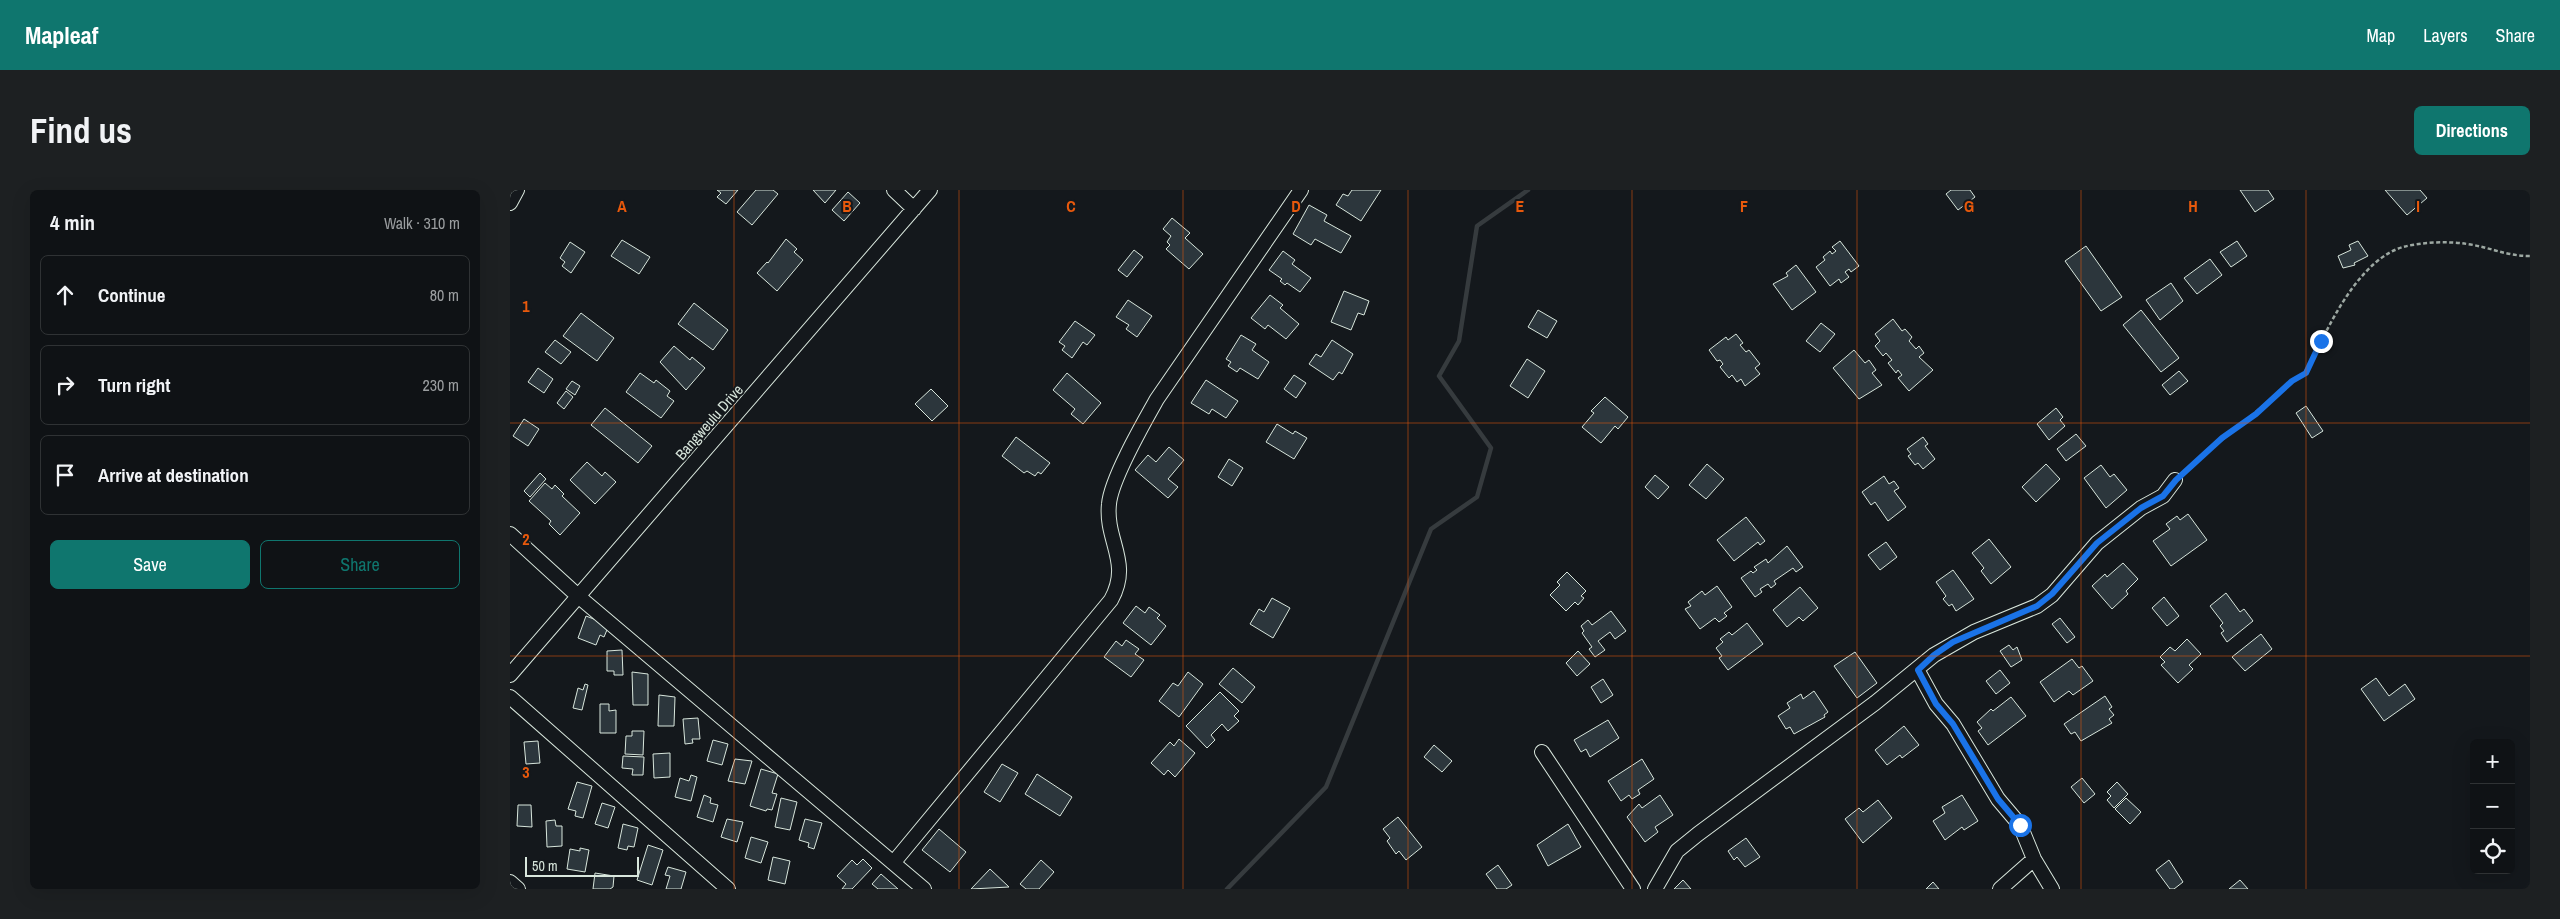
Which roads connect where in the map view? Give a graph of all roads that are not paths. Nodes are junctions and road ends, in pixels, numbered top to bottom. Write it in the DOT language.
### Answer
graph roads {
  1 [pos="517,190"];
  2 [pos="894,190"];
  3 [pos="930,190"];
  4 [pos="1300,190"];
  5 [pos="510,203"];
  6 [pos="914,209"];
  7 [pos="2176,480"];
  8 [pos="510,534"];
  9 [pos="578,596"];
  10 [pos="1918,670"];
  11 [pos="510,675"];
  12 [pos="510,697"];
  13 [pos="1542,752"];
  14 [pos="2034,859"];
  15 [pos="894,862"];
  16 [pos="510,882"];
  17 [pos="518,889"];
  18 [pos="728,889"];
  19 [pos="924,889"];
  20 [pos="1633,889"];
  21 [pos="1655,889"];
  22 [pos="2000,889"];
  23 [pos="2052,889"];
  1 -- 5 [label="street"];
  2 -- 6 [label="street"];
  3 -- 6 [label="street, Bangweulu Drive"];
  4 -- 15 [label="street"];
  6 -- 9 [label="street, Bangweulu Drive"];
  7 -- 10 [label="street"];
  8 -- 9 [label="street"];
  9 -- 11 [label="street, Bangweulu Drive"];
  9 -- 15 [label="street"];
  10 -- 14 [label="street"];
  10 -- 21 [label="street"];
  12 -- 18 [label="street"];
  13 -- 20 [label="street"];
  14 -- 22 [label="street"];
  14 -- 23 [label="street"];
  15 -- 19 [label="street"];
  16 -- 17 [label="street"];
}
